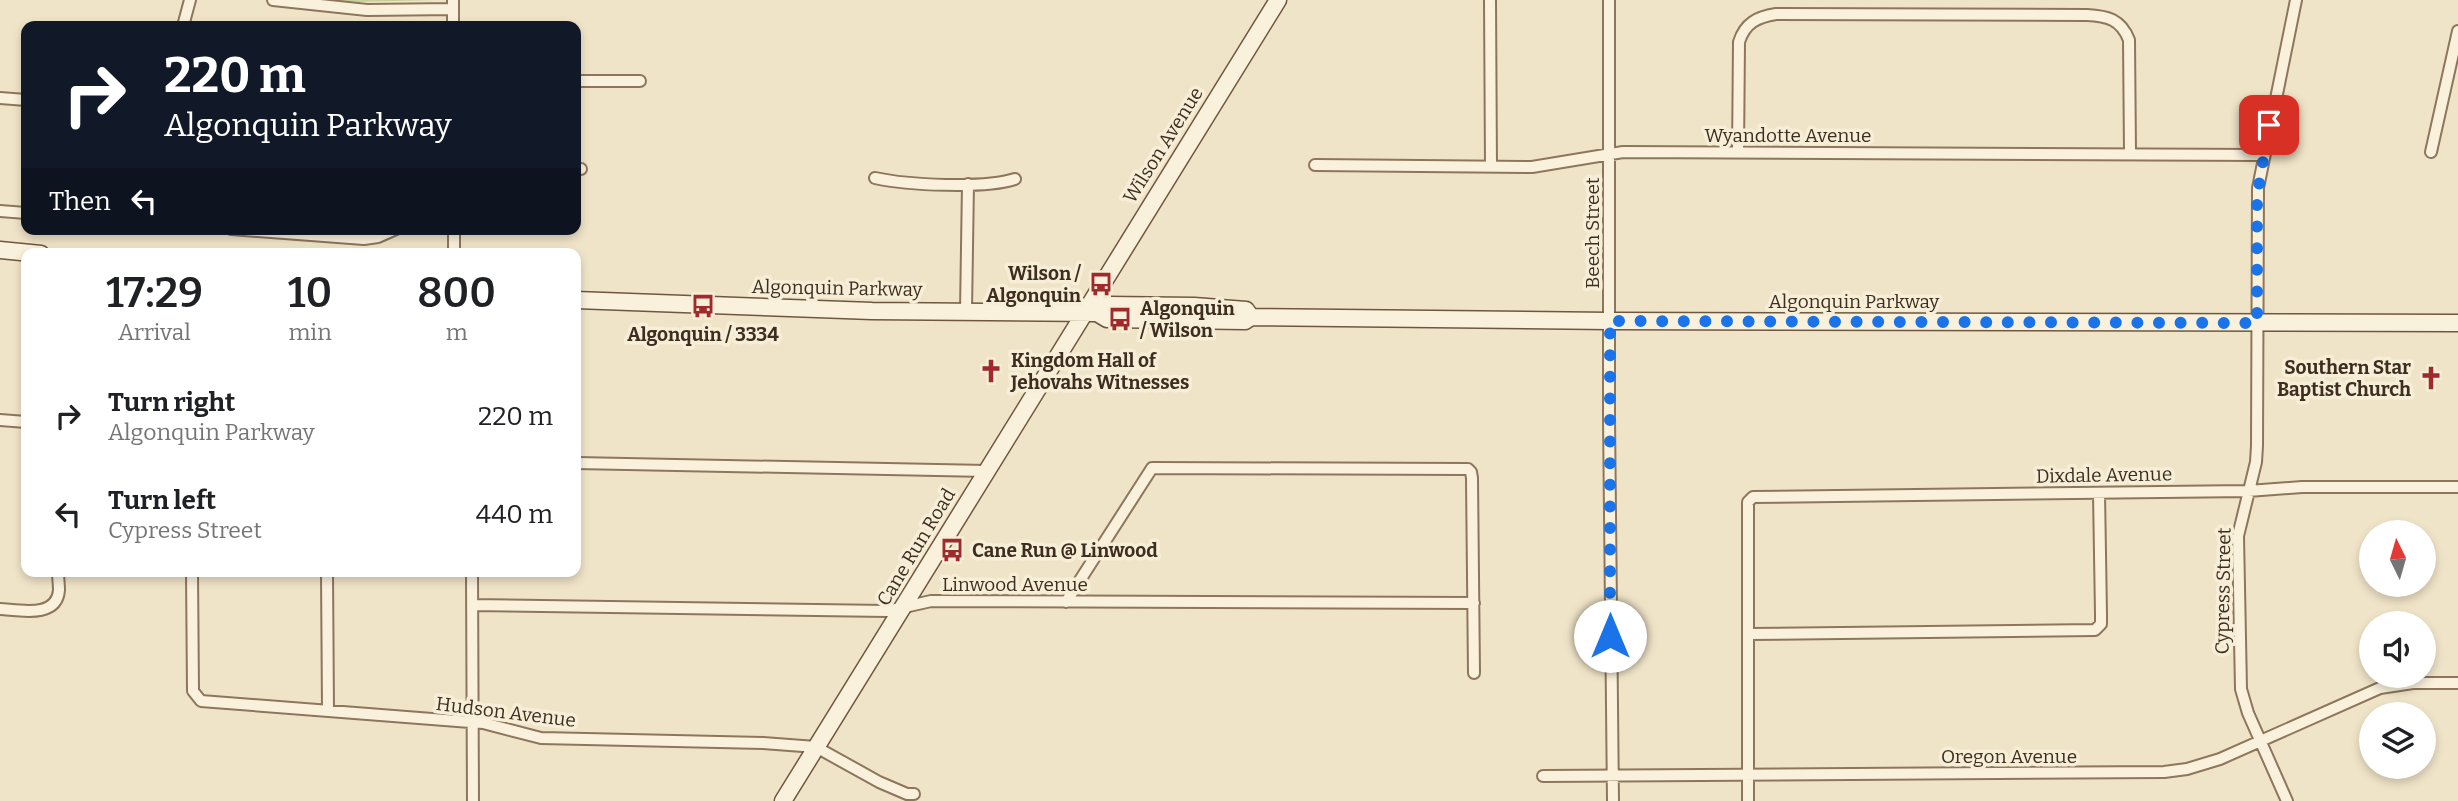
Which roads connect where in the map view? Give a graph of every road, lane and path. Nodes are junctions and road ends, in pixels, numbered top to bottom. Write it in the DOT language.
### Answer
graph roads {
  1 [pos="190,0"];
  2 [pos="273,0"];
  3 [pos="1278,0"];
  4 [pos="1490,0"];
  5 [pos="1609,0"];
  6 [pos="2296,0"];
  7 [pos="453,5"];
  8 [pos="184,21"];
  9 [pos="2458,30"];
  10 [pos="581,80"];
  11 [pos="640,81"];
  12 [pos="0,97"];
  13 [pos="21,99"];
  14 [pos="1738,152"];
  15 [pos="2431,152"];
  16 [pos="2130,153"];
  17 [pos="1609,155"];
  18 [pos="2263,156"];
  19 [pos="1315,165"];
  20 [pos="1491,166"];
  21 [pos="875,178"];
  22 [pos="1014,179"];
  23 [pos="968,184"];
  24 [pos="0,211"];
  25 [pos="21,213"];
  26 [pos="311,235"];
  27 [pos="382,235"];
  28 [pos="0,250"];
  29 [pos="21,252"];
  30 [pos="581,300"];
  31 [pos="966,311"];
  32 [pos="1091,313"];
  33 [pos="1610,321"];
  34 [pos="2257,323"];
  35 [pos="2458,323"];
  36 [pos="0,420"];
  37 [pos="21,422"];
  38 [pos="581,463"];
  39 [pos="987,471"];
  40 [pos="2458,487"];
  41 [pos="2248,491"];
  42 [pos="2099,493"];
  43 [pos="58,577"];
  44 [pos="192,577"];
  45 [pos="327,577"];
  46 [pos="472,577"];
  47 [pos="1066,602"];
  48 [pos="1474,603"];
  49 [pos="472,605"];
  50 [pos="905,607"];
  51 [pos="0,609"];
  52 [pos="1748,634"];
  53 [pos="1474,673"];
  54 [pos="2458,683"];
  55 [pos="328,711"];
  56 [pos="472,722"];
  57 [pos="2260,741"];
  58 [pos="816,747"];
  59 [pos="1748,775"];
  60 [pos="1543,776"];
  61 [pos="1612,776"];
  62 [pos="914,794"];
  63 [pos="473,801"];
  64 [pos="783,801"];
  65 [pos="1613,801"];
  66 [pos="1748,801"];
  67 [pos="2287,801"];
  1 -- 8 [label="street"];
  2 -- 7 [label="street"];
  3 -- 32 [label="main road, Wilson Avenue"];
  4 -- 20 [label="street"];
  5 -- 17 [label="street, Beech Street"];
  6 -- 18 [label="street, Cypress Street"];
  9 -- 15 [label="street"];
  10 -- 11 [label="street"];
  12 -- 13 [label="street"];
  14 -- 16 [label="street, Wyandotte Avenue"];
  14 -- 16 [label="street"];
  14 -- 17 [label="street, Wyandotte Avenue"];
  16 -- 18 [label="street, Wyandotte Avenue"];
  17 -- 20 [label="street, Wyandotte Avenue"];
  17 -- 33 [label="street, Beech Street"];
  18 -- 34 [label="street, Cypress Street"];
  19 -- 20 [label="street, Wyandotte Avenue"];
  21 -- 23 [label="street"];
  22 -- 23 [label="street"];
  23 -- 31 [label="street"];
  24 -- 25 [label="street"];
  26 -- 27 [label="street"];
  28 -- 29 [label="main road"];
  30 -- 31 [label="main road, Algonquin Parkway"];
  31 -- 32 [label="main road, Algonquin Parkway"];
  32 -- 33 [label="main road, Algonquin Parkway"];
  32 -- 39 [label="main road, Cane Run Road"];
  33 -- 34 [label="main road, Algonquin Parkway"];
  33 -- 61 [label="street, Beech Street"];
  34 -- 35 [label="main road, Algonquin Parkway"];
  34 -- 41 [label="street, Cypress Street"];
  36 -- 37 [label="street"];
  38 -- 39 [label="street"];
  39 -- 50 [label="main road, Cane Run Road"];
  40 -- 41 [label="street, Dixdale Avenue"];
  41 -- 42 [label="street, Dixdale Avenue"];
  41 -- 57 [label="street, Cypress Street"];
  42 -- 52 [label="street, Dixdale Avenue"];
  42 -- 52 [label="street"];
  43 -- 51 [label="street"];
  44 -- 55 [label="street, Hudson Avenue"];
  45 -- 55 [label="street"];
  46 -- 49 [label="street"];
  47 -- 48 [label="street, Linwood Avenue"];
  47 -- 48 [label="street"];
  47 -- 50 [label="street, Linwood Avenue"];
  48 -- 53 [label="street"];
  49 -- 50 [label="street, Linwood Avenue"];
  49 -- 56 [label="street"];
  50 -- 58 [label="main road, Cane Run Road"];
  52 -- 59 [label="street"];
  54 -- 57 [label="street, Oregon Avenue"];
  55 -- 56 [label="street, Hudson Avenue"];
  56 -- 58 [label="street, Hudson Avenue"];
  56 -- 63 [label="street"];
  57 -- 59 [label="street, Oregon Avenue"];
  57 -- 67 [label="street, Cypress Street"];
  58 -- 62 [label="street"];
  58 -- 64 [label="main road, Cane Run Road"];
  59 -- 61 [label="street, Oregon Avenue"];
  59 -- 66 [label="street"];
  60 -- 61 [label="street, Oregon Avenue"];
  61 -- 65 [label="street, Beech Street"];
}
